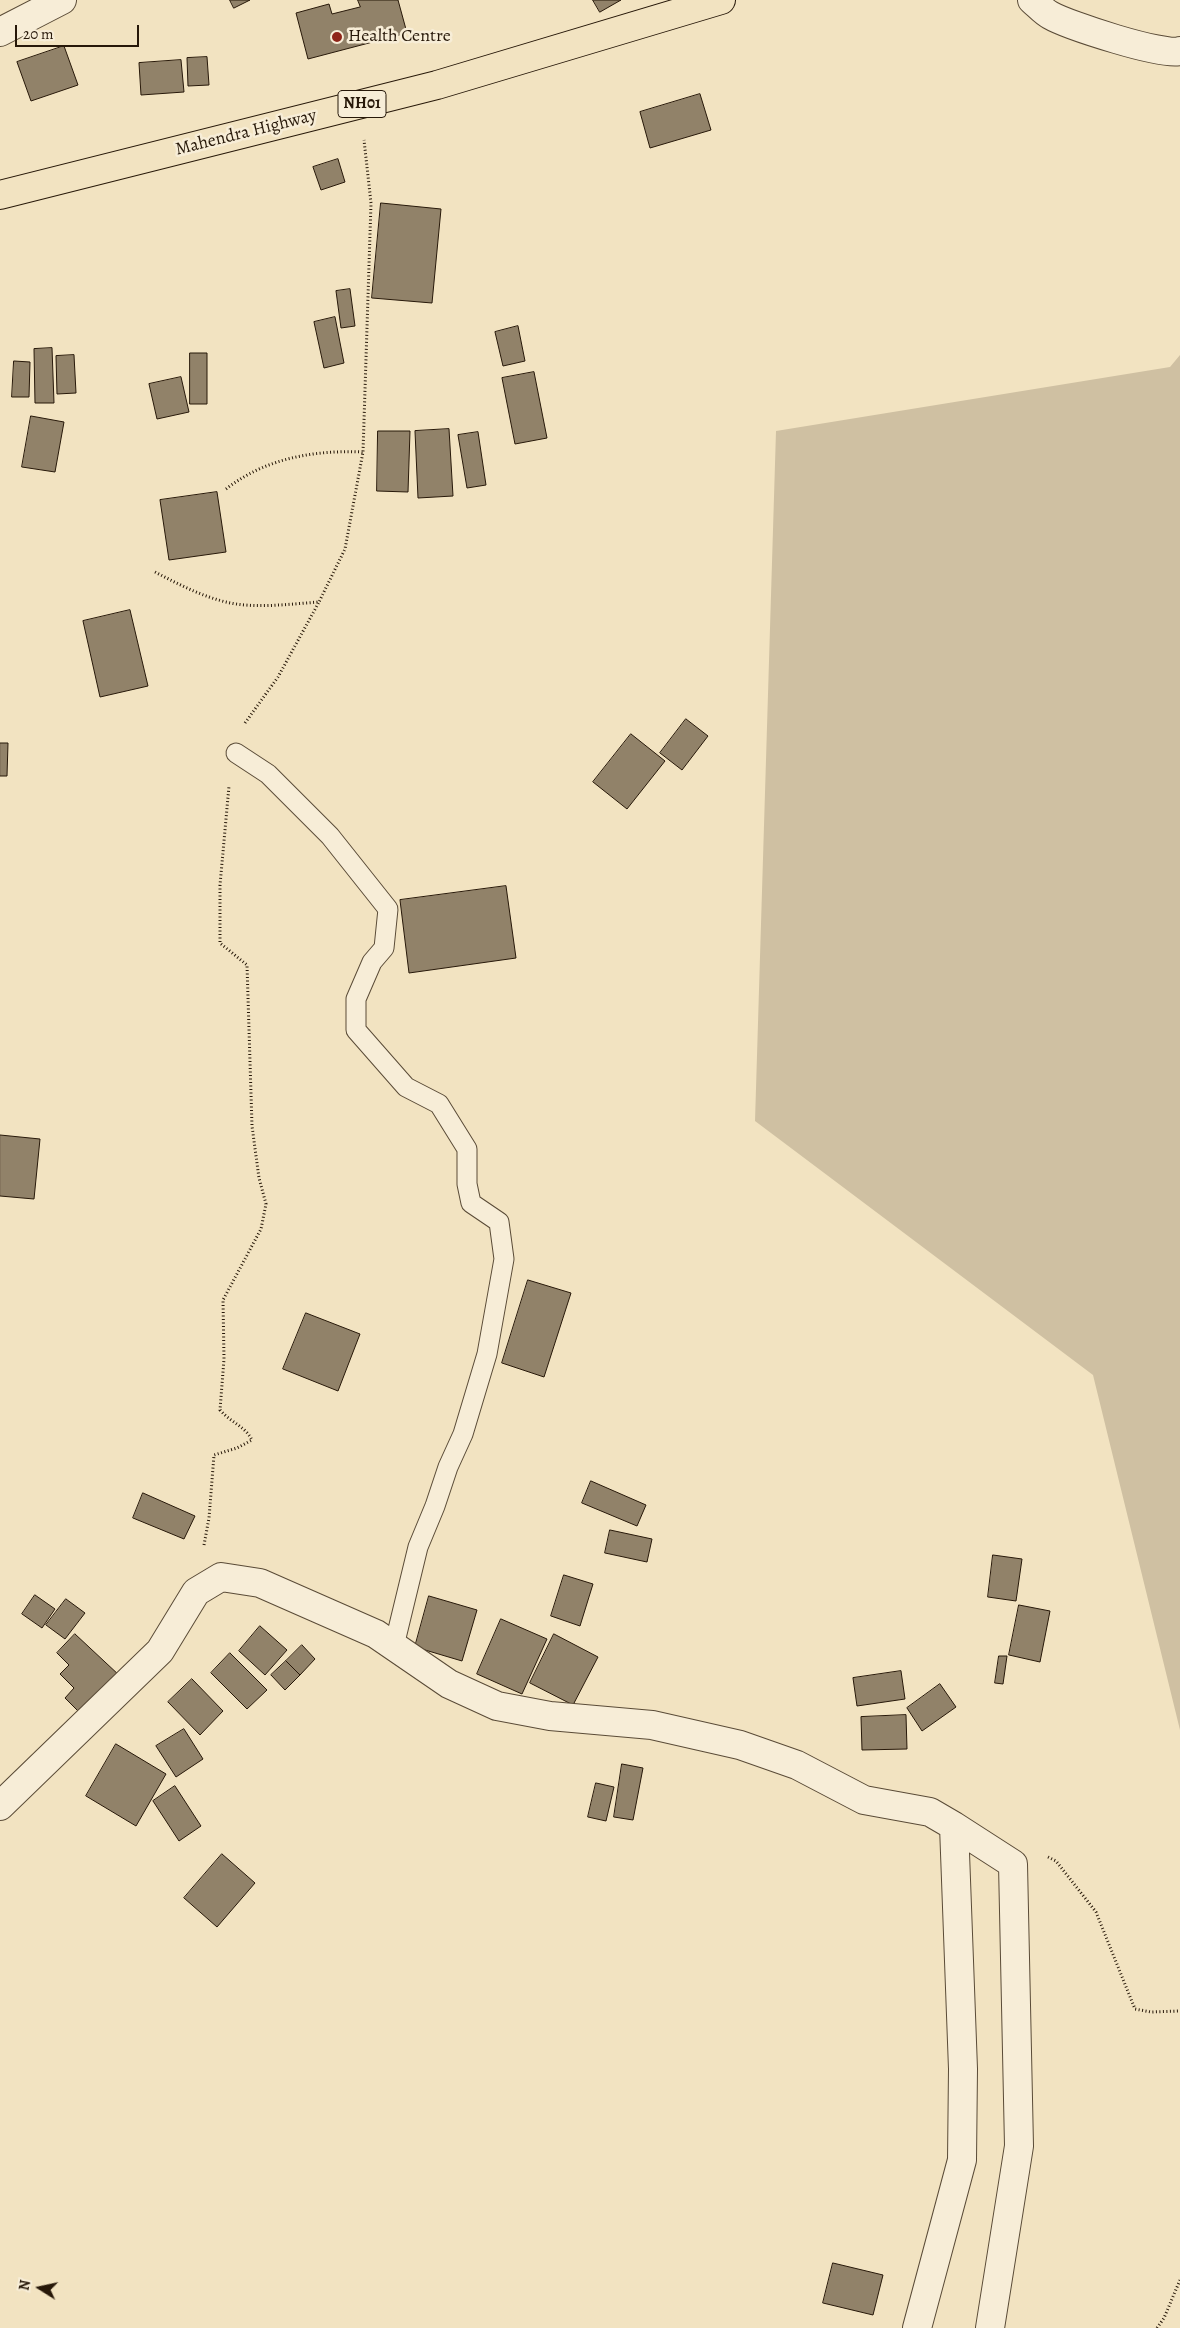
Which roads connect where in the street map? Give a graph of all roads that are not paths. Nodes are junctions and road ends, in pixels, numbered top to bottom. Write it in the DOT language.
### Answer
graph roads {
  1 [pos="62,0"];
  2 [pos="721,0"];
  3 [pos="1032,0"];
  4 [pos="0,32"];
  5 [pos="1180,51"];
  6 [pos="0,196"];
  7 [pos="236,753"];
  8 [pos="394,1646"];
  9 [pos="0,1806"];
  10 [pos="954,1826"];
  11 [pos="917,2328"];
  12 [pos="990,2328"];
  1 -- 4 [label="street"];
  2 -- 6 [label="highway, Mahendra Highway / NH01"];
  3 -- 5 [label="street"];
  7 -- 8 [label="lane"];
  8 -- 9 [label="street"];
  8 -- 10 [label="street"];
  10 -- 11 [label="street"];
  10 -- 12 [label="street"];
}
